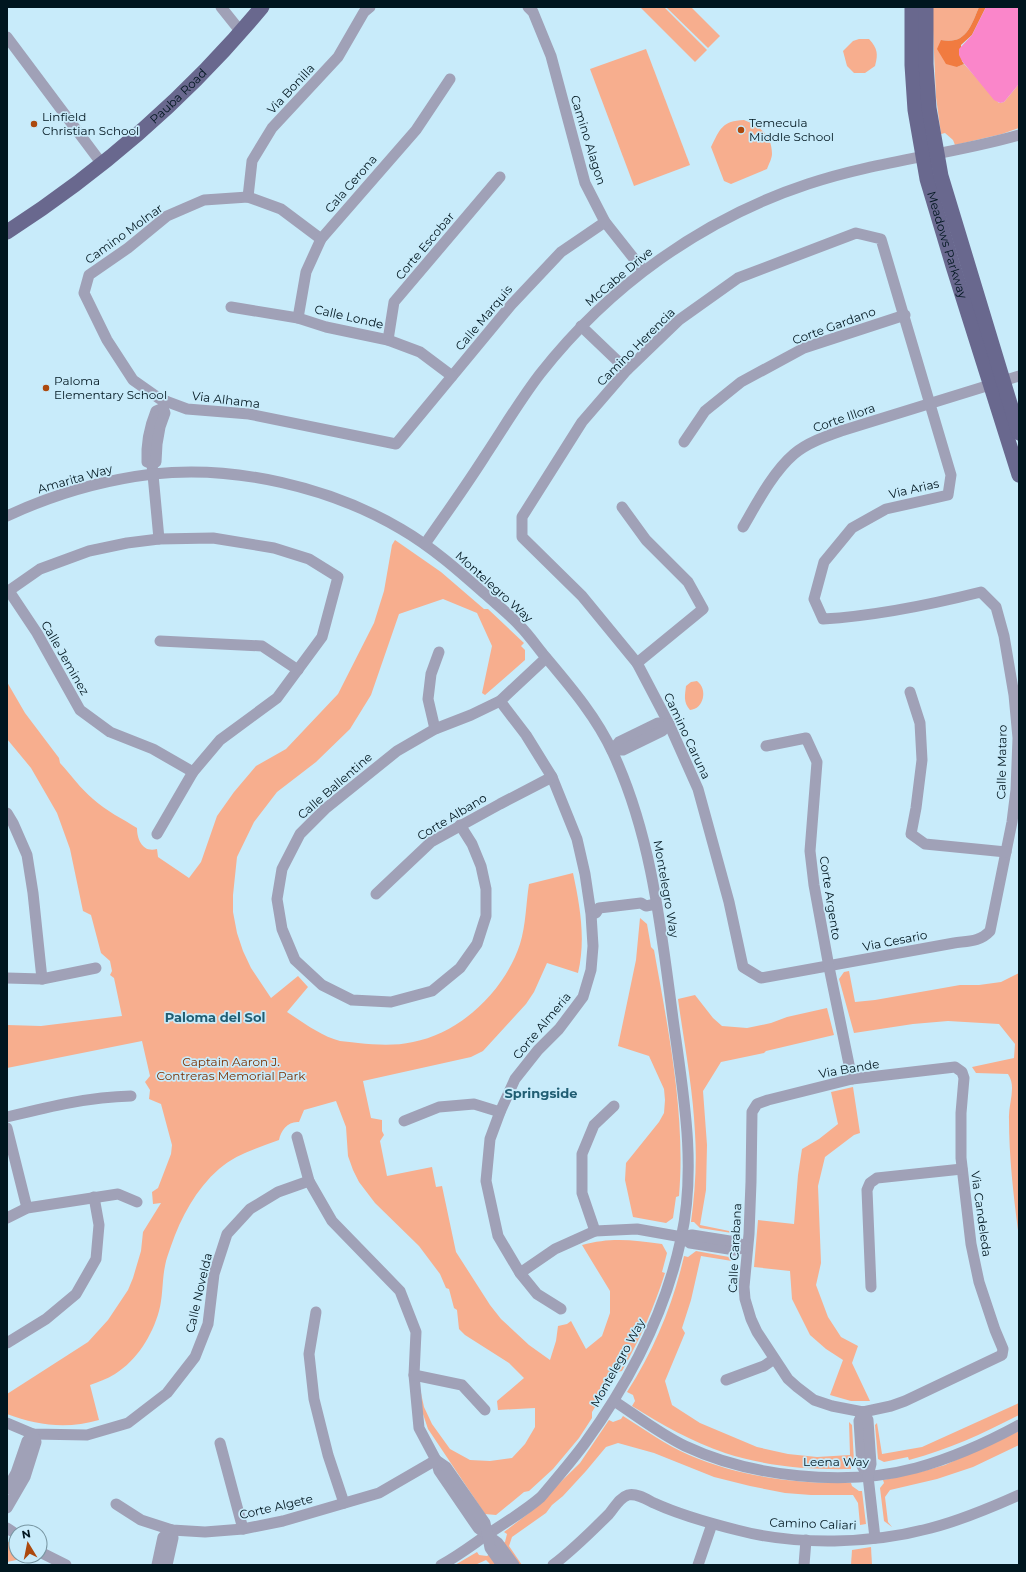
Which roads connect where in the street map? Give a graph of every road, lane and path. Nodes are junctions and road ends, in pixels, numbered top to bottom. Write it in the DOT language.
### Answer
graph roads {
  1 [pos="221,7"];
  2 [pos="262,7"];
  3 [pos="370,7"];
  4 [pos="528,7"];
  5 [pos="912,7"];
  6 [pos="926,7"];
  7 [pos="241,32"];
  8 [pos="7,37"];
  9 [pos="450,80"];
  10 [pos="1019,135"];
  11 [pos="930,156"];
  12 [pos="102,164"];
  13 [pos="500,177"];
  14 [pos="248,197"];
  15 [pos="605,222"];
  16 [pos="7,232"];
  17 [pos="321,239"];
  18 [pos="643,270"];
  19 [pos="84,293"];
  20 [pos="231,307"];
  21 [pos="904,315"];
  22 [pos="298,318"];
  23 [pos="581,326"];
  24 [pos="388,340"];
  25 [pos="627,370"];
  26 [pos="452,376"];
  27 [pos="1019,376"];
  28 [pos="997,383"];
  29 [pos="931,403"];
  30 [pos="164,404"];
  31 [pos="1019,434"];
  32 [pos="684,442"];
  33 [pos="396,444"];
  34 [pos="152,469"];
  35 [pos="1019,475"];
  36 [pos="622,506"];
  37 [pos="7,516"];
  38 [pos="743,527"];
  39 [pos="522,537"];
  40 [pos="159,539"];
  41 [pos="425,544"];
  42 [pos="8,592"];
  43 [pos="981,592"];
  44 [pos="160,641"];
  45 [pos="439,652"];
  46 [pos="546,658"];
  47 [pos="637,664"];
  48 [pos="298,670"];
  49 [pos="910,692"];
  50 [pos="1017,695"];
  51 [pos="500,701"];
  52 [pos="669,724"];
  53 [pos="435,730"];
  54 [pos="766,746"];
  55 [pos="612,750"];
  56 [pos="193,772"];
  57 [pos="552,777"];
  58 [pos="7,813"];
  59 [pos="460,825"];
  60 [pos="157,834"];
  61 [pos="1006,852"];
  62 [pos="376,894"];
  63 [pos="651,905"];
  64 [pos="593,913"];
  65 [pos="985,936"];
  66 [pos="829,967"];
  67 [pos="96,968"];
  68 [pos="7,978"];
  69 [pos="761,978"];
  70 [pos="42,979"];
  71 [pos="962,1072"];
  72 [pos="852,1079"];
  73 [pos="130,1096"];
  74 [pos="614,1106"];
  75 [pos="500,1112"];
  76 [pos="7,1117"];
  77 [pos="751,1118"];
  78 [pos="404,1121"];
  79 [pos="7,1128"];
  80 [pos="297,1137"];
  81 [pos="962,1169"];
  82 [pos="309,1181"];
  83 [pos="94,1197"];
  84 [pos="137,1202"];
  85 [pos="27,1208"];
  86 [pos="7,1218"];
  87 [pos="595,1231"];
  88 [pos="682,1237"];
  89 [pos="747,1247"];
  90 [pos="520,1273"];
  91 [pos="871,1287"];
  92 [pos="561,1309"];
  93 [pos="316,1312"];
  94 [pos="7,1343"];
  95 [pos="774,1359"];
  96 [pos="414,1376"];
  97 [pos="726,1380"];
  98 [pos="614,1401"];
  99 [pos="485,1410"];
  100 [pos="863,1412"];
  101 [pos="7,1423"];
  102 [pos="1019,1425"];
  103 [pos="33,1434"];
  104 [pos="220,1443"];
  105 [pos="436,1460"];
  106 [pos="868,1476"];
  107 [pos="7,1488"];
  108 [pos="1019,1495"];
  109 [pos="344,1503"];
  110 [pos="116,1504"];
  111 [pos="7,1508"];
  112 [pos="712,1524"];
  113 [pos="243,1529"];
  114 [pos="172,1530"];
  115 [pos="486,1535"];
  116 [pos="876,1538"];
  117 [pos="806,1540"];
  118 [pos="48,1556"];
  119 [pos="66,1565"];
  120 [pos="157,1565"];
  121 [pos="167,1565"];
  122 [pos="441,1565"];
  123 [pos="502,1565"];
  124 [pos="514,1565"];
  125 [pos="553,1565"];
  126 [pos="698,1565"];
  127 [pos="804,1565"];
  1 -- 7 [label="street"];
  2 -- 7 [label="main road, Pauba Road"];
  3 -- 14 [label="street, Via Bonilla"];
  4 -- 15 [label="street, Camino Alagon"];
  5 -- 11 [label="main road, Meadows Parkway"];
  6 -- 11 [label="main road, Meadows Parkway"];
  7 -- 12 [label="main road, Pauba Road"];
  8 -- 12 [label="street"];
  9 -- 17 [label="street, Cala Cerona"];
  10 -- 11 [label="street, McCabe Drive"];
  11 -- 18 [label="street, McCabe Drive"];
  11 -- 28 [label="main road, Meadows Parkway"];
  12 -- 16 [label="main road, Pauba Road"];
  13 -- 24 [label="street, Corte Escobar"];
  14 -- 17 [label="street, Camino Molnar"];
  14 -- 19 [label="street, Camino Molnar"];
  15 -- 18 [label="street, Camino Alagon"];
  15 -- 26 [label="street, Calle Marquis"];
  17 -- 22 [label="street, Cala Cerona"];
  18 -- 23 [label="street, McCabe Drive"];
  19 -- 30 [label="street, Via Alhama"];
  20 -- 22 [label="street, Calle Londe"];
  21 -- 25 [label="street, Camino Herencia"];
  21 -- 29 [label="street"];
  21 -- 32 [label="street, Corte Gardano"];
  22 -- 24 [label="street, Calle Londe"];
  23 -- 25 [label="street"];
  23 -- 41 [label="street, McCabe Drive"];
  24 -- 26 [label="street, Calle Londe"];
  25 -- 39 [label="street, Camino Herencia"];
  26 -- 33 [label="street, Calle Marquis"];
  27 -- 28 [label="street, Corte Illora"];
  28 -- 29 [label="street, Corte Illora"];
  28 -- 31 [label="main road, Meadows Parkway"];
  28 -- 35 [label="main road, Meadows Parkway"];
  29 -- 38 [label="street, Corte Illora"];
  29 -- 43 [label="street, Via Arias"];
  30 -- 33 [label="street, Via Alhama"];
  30 -- 34 [label="street"];
  34 -- 37 [label="street, Amarita Way"];
  34 -- 40 [label="street"];
  34 -- 41 [label="street, Montelegro Way"];
  36 -- 47 [label="street"];
  39 -- 47 [label="street, Camino Caruna"];
  40 -- 42 [label="street"];
  40 -- 48 [label="street"];
  41 -- 46 [label="street, Montelegro Way"];
  42 -- 56 [label="street, Calle Jeminez"];
  43 -- 50 [label="street, Calle Mataro"];
  44 -- 48 [label="street"];
  45 -- 53 [label="street"];
  46 -- 51 [label="street, Calle Ballentine"];
  46 -- 55 [label="street, Montelegro Way"];
  47 -- 52 [label="street, Camino Caruna"];
  48 -- 56 [label="street"];
  49 -- 61 [label="street"];
  50 -- 61 [label="street, Calle Mataro"];
  51 -- 53 [label="street, Calle Ballentine"];
  51 -- 57 [label="street, Corte Almeria"];
  52 -- 55 [label="street"];
  52 -- 69 [label="street, Camino Caruna"];
  53 -- 59 [label="street, Calle Ballentine"];
  54 -- 66 [label="street, Corte Argento"];
  55 -- 63 [label="street, Montelegro Way"];
  56 -- 60 [label="street"];
  57 -- 59 [label="street, Corte Albano"];
  57 -- 64 [label="street, Corte Almeria"];
  58 -- 70 [label="street"];
  59 -- 62 [label="street, Corte Albano"];
  61 -- 65 [label="street, Calle Mataro"];
  63 -- 64 [label="street"];
  63 -- 88 [label="street, Montelegro Way"];
  64 -- 75 [label="street, Corte Almeria"];
  65 -- 66 [label="street, Via Cesario"];
  66 -- 69 [label="street, Via Cesario"];
  66 -- 72 [label="street, Corte Argento"];
  67 -- 70 [label="street"];
  68 -- 70 [label="street"];
  71 -- 72 [label="street, Via Bande"];
  71 -- 81 [label="street, Via Candeleda"];
  72 -- 77 [label="street, Via Bande"];
  73 -- 76 [label="street"];
  74 -- 87 [label="street"];
  75 -- 78 [label="street"];
  75 -- 90 [label="street, Corte Almeria"];
  77 -- 89 [label="street, Calle Carabana"];
  79 -- 85 [label="street"];
  80 -- 82 [label="street"];
  81 -- 91 [label="street"];
  81 -- 100 [label="street, Via Candeleda"];
  82 -- 96 [label="street"];
  82 -- 103 [label="street, Calle Novelda"];
  83 -- 84 [label="street"];
  83 -- 85 [label="street"];
  83 -- 94 [label="street"];
  85 -- 86 [label="street"];
  87 -- 88 [label="street"];
  87 -- 90 [label="street"];
  88 -- 89 [label="street"];
  88 -- 98 [label="street, Montelegro Way"];
  89 -- 95 [label="street, Calle Carabana"];
  90 -- 92 [label="street, Corte Almeria"];
  93 -- 109 [label="street"];
  95 -- 97 [label="street"];
  95 -- 100 [label="street, Calle Carabana"];
  96 -- 99 [label="street"];
  96 -- 105 [label="street"];
  98 -- 106 [label="street, Leena Way"];
  98 -- 115 [label="street, Montelegro Way"];
  100 -- 106 [label="street"];
  101 -- 103 [label="street, Calle Novelda"];
  102 -- 106 [label="street, Leena Way"];
  103 -- 107 [label="street"];
  103 -- 111 [label="street"];
  104 -- 113 [label="street"];
  105 -- 109 [label="street, Corte Algete"];
  105 -- 115 [label="street"];
  106 -- 116 [label="street"];
  108 -- 116 [label="street, Camino Caliari"];
  109 -- 113 [label="street, Corte Algete"];
  110 -- 114 [label="street, Corte Algete"];
  112 -- 117 [label="street, Camino Caliari"];
  112 -- 125 [label="street, Camino Caliari"];
  112 -- 126 [label="street"];
  113 -- 114 [label="street, Corte Algete"];
  114 -- 120 [label="street"];
  114 -- 121 [label="street"];
  115 -- 122 [label="street"];
  115 -- 123 [label="street"];
  115 -- 124 [label="street"];
  116 -- 117 [label="street, Camino Caliari"];
  117 -- 127 [label="street"];
  118 -- 119 [label="street"];
}
